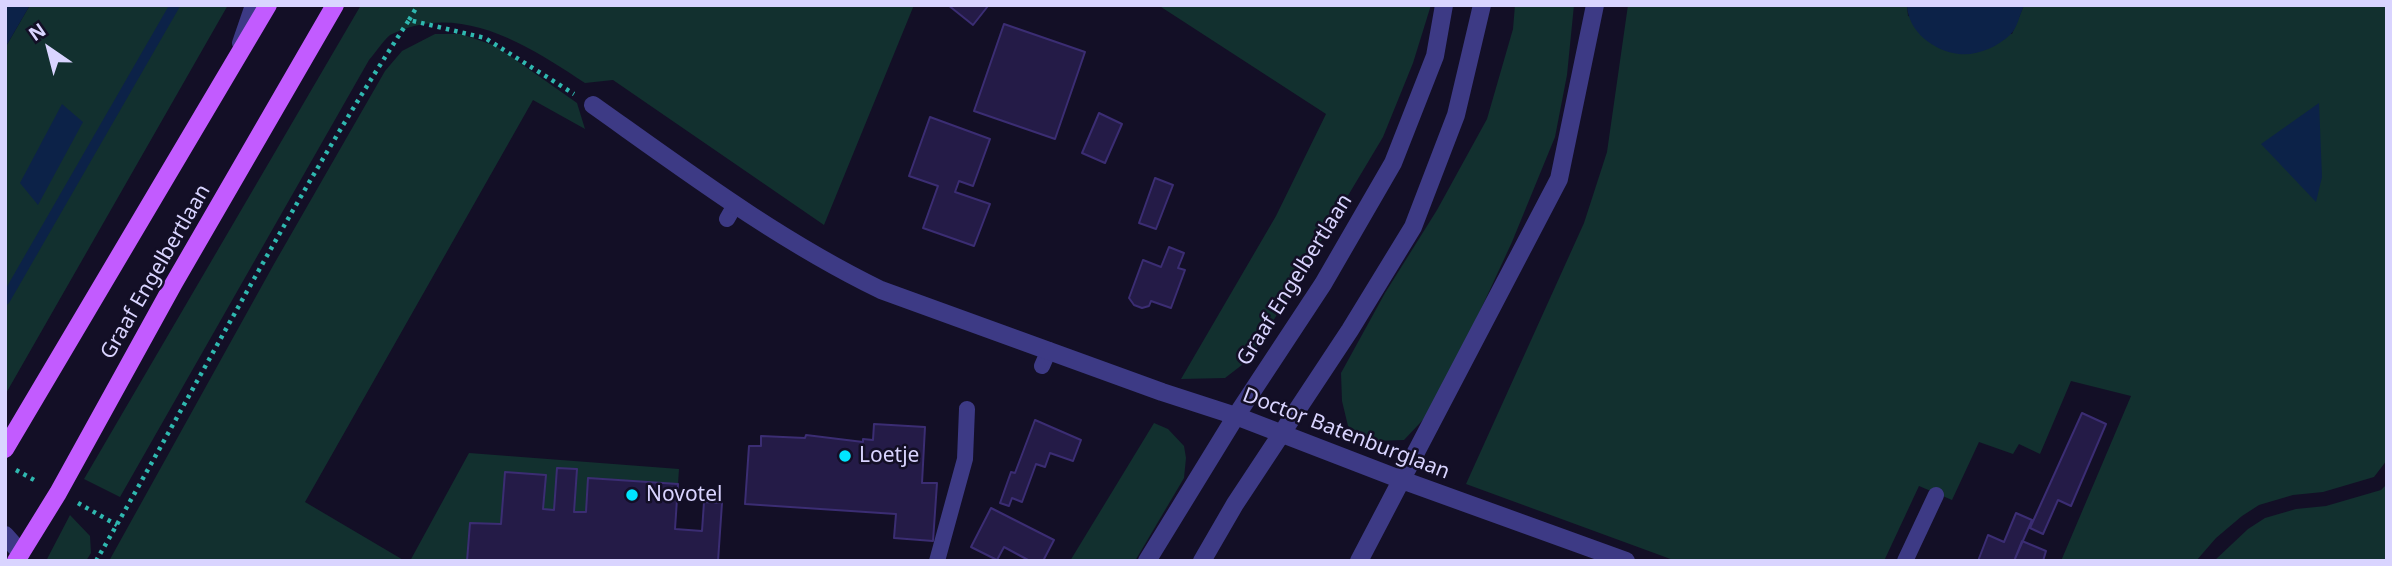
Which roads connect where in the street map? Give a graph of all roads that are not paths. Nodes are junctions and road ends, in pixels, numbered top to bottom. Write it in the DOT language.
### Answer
graph roads {
  1 [pos="253,5"];
  2 [pos="268,5"];
  3 [pos="335,5"];
  4 [pos="1444,5"];
  5 [pos="1482,5"];
  6 [pos="1595,5"];
  7 [pos="234,61"];
  8 [pos="593,106"];
  9 [pos="967,409"];
  10 [pos="1236,416"];
  11 [pos="1282,434"];
  12 [pos="5,449"];
  13 [pos="1402,480"];
  14 [pos="1936,495"];
  15 [pos="5,535"];
  16 [pos="14,554"];
  17 [pos="937,561"];
  18 [pos="1147,561"];
  19 [pos="1202,561"];
  20 [pos="1359,561"];
  21 [pos="1626,561"];
  22 [pos="1905,561"];
  1 -- 7 [label="lane, Graaf Engelbertlaan"];
  2 -- 7 [label="main road, Graaf Engelbertlaan"];
  3 -- 16 [label="main road, Graaf Engelbertlaan"];
  4 -- 10 [label="street, Graaf Engelbertlaan"];
  5 -- 11 [label="street"];
  6 -- 13 [label="street"];
  7 -- 12 [label="main road, Graaf Engelbertlaan"];
  8 -- 10 [label="street, Doctor Batenburglaan"];
  9 -- 17 [label="lane"];
  10 -- 11 [label="street, Doctor Batenburglaan"];
  10 -- 18 [label="street, Graaf Engelbertlaan"];
  11 -- 13 [label="street, Doctor Batenburglaan"];
  11 -- 19 [label="street"];
  13 -- 20 [label="street"];
  13 -- 21 [label="street, Doctor Batenburglaan"];
  14 -- 22 [label="lane"];
  15 -- 16 [label="street"];
}
